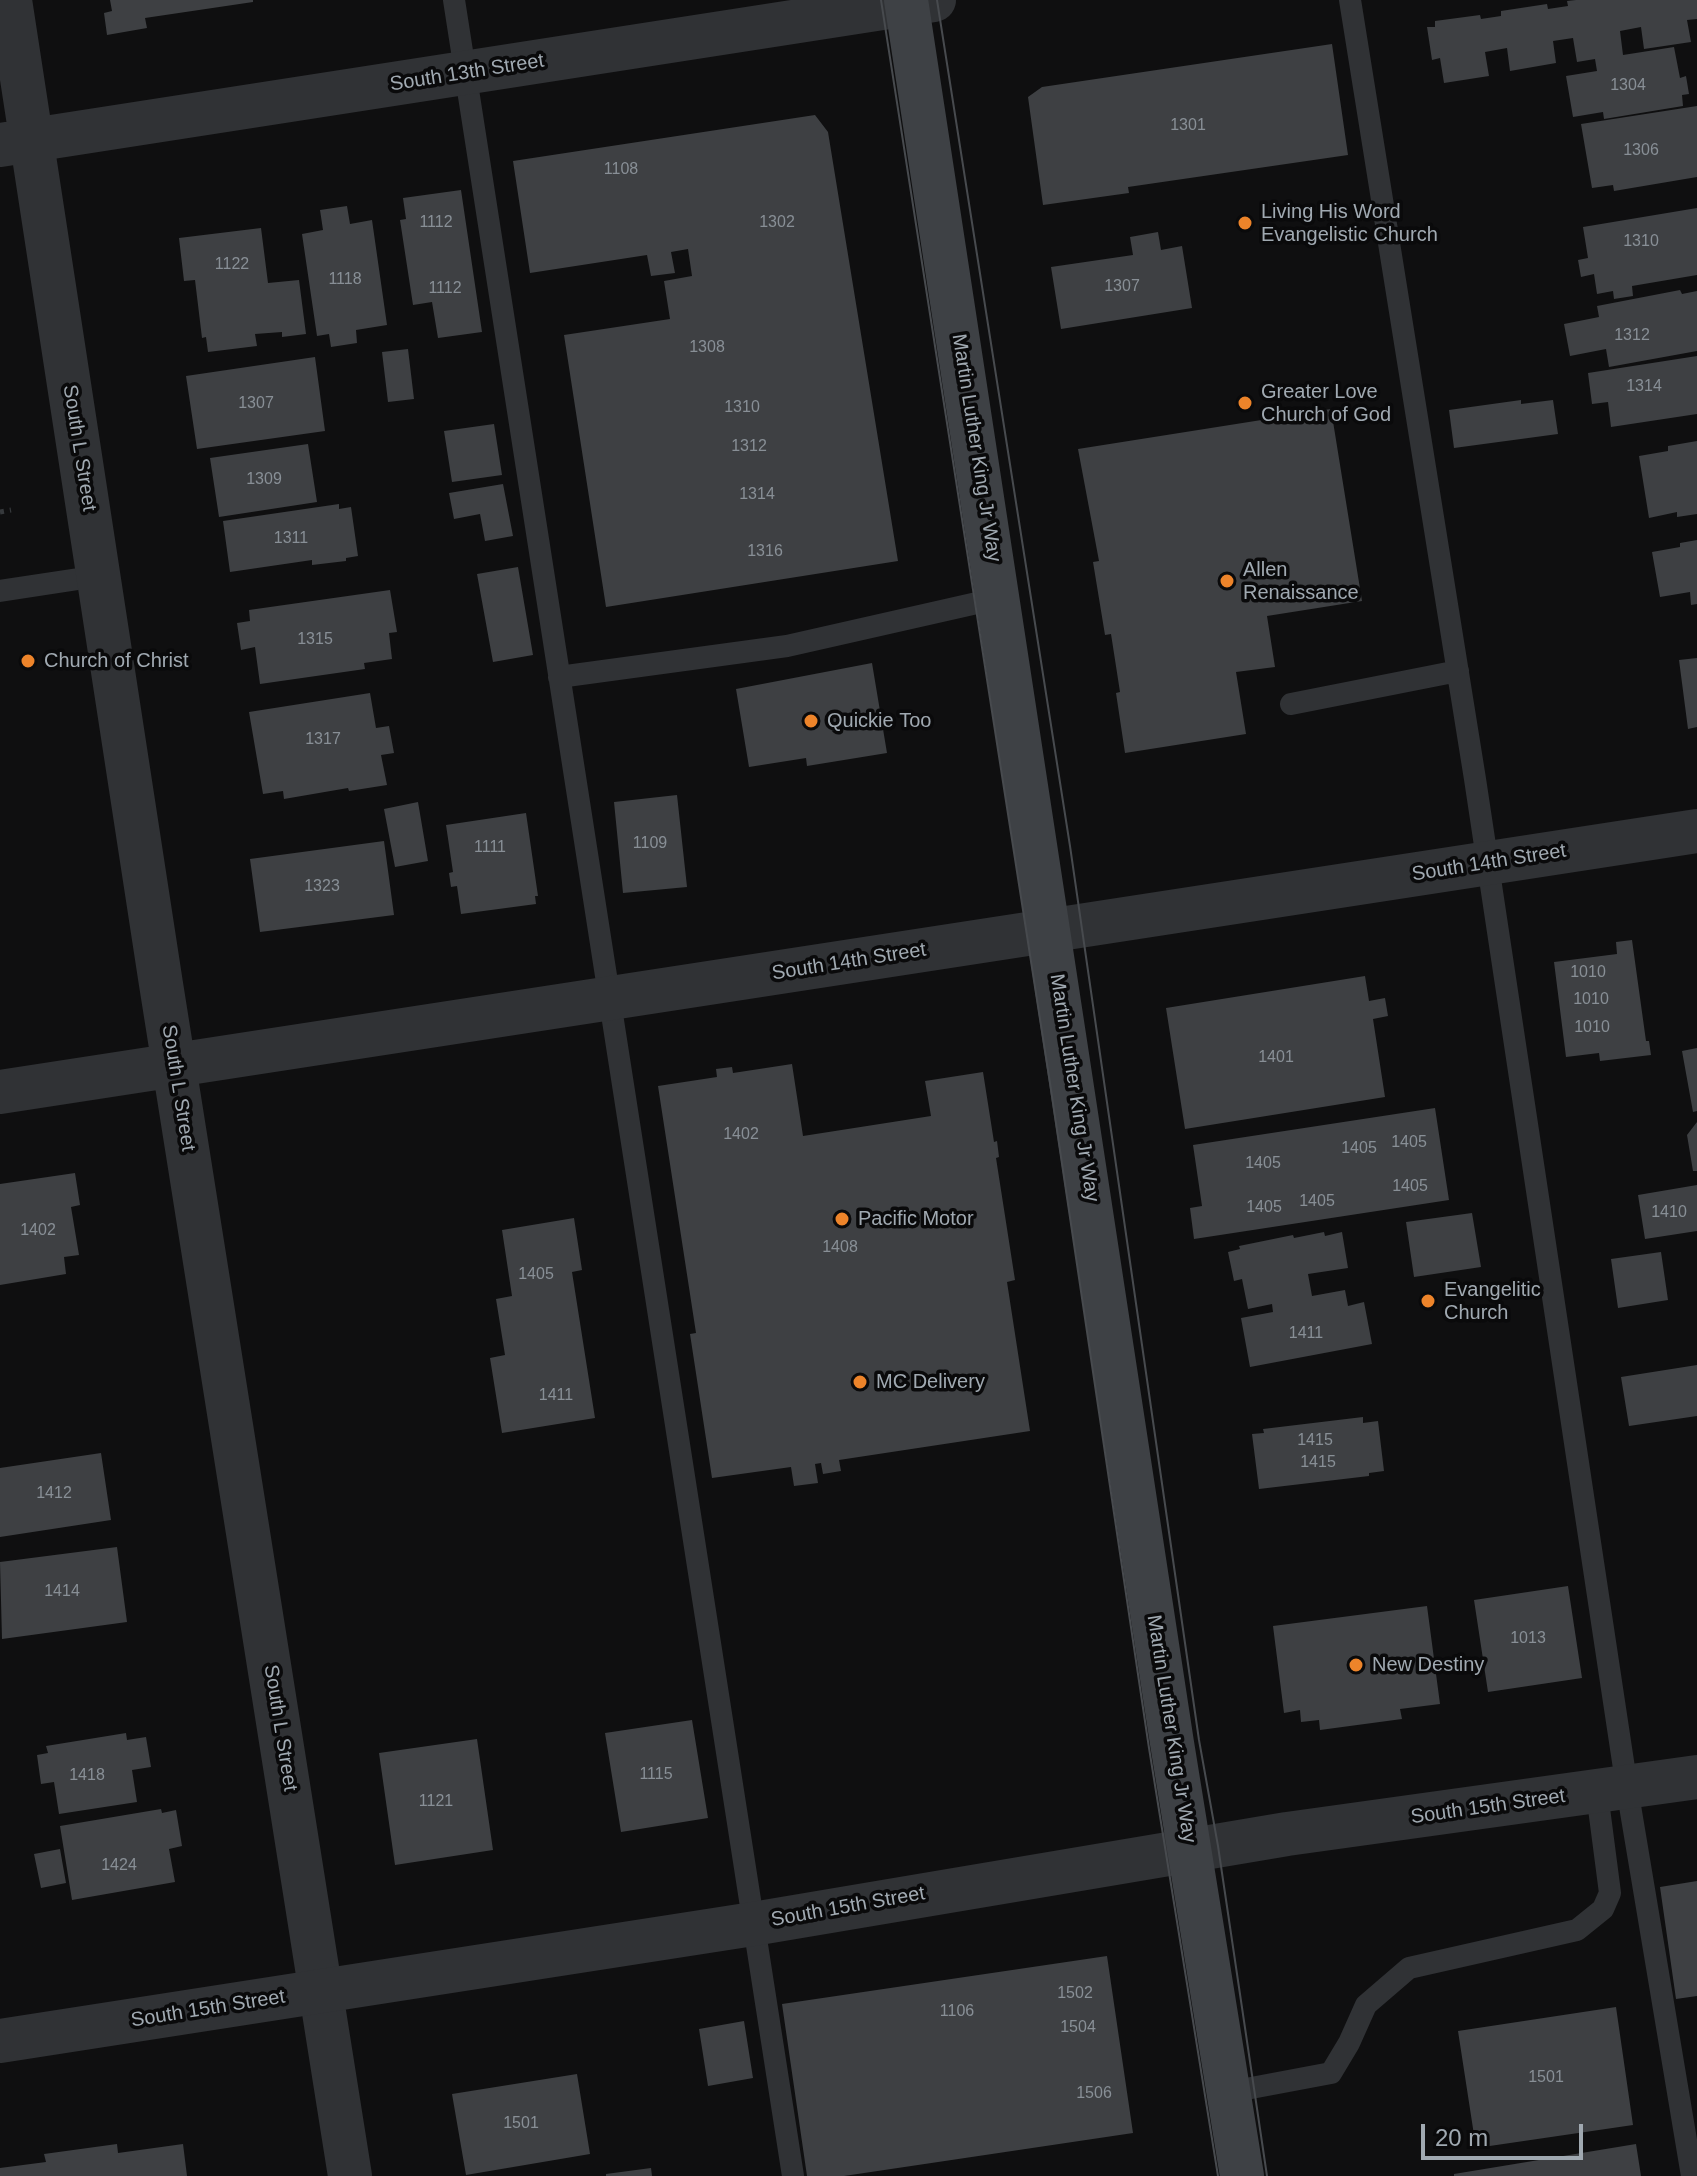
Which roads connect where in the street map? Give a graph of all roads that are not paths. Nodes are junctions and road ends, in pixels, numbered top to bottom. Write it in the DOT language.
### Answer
graph roads {
  1 [pos="10,0"];
  2 [pos="454,0"];
  3 [pos="1350,0"];
  4 [pos="916,1"];
  5 [pos="466,73"];
  6 [pos="16,143"];
  7 [pos="98,576"];
  8 [pos="0,591"];
  9 [pos="999,598"];
  10 [pos="1458,671"];
  11 [pos="559,677"];
  12 [pos="1291,704"];
  13 [pos="1697,831"];
  14 [pos="1488,863"];
  15 [pos="1050,932"];
  16 [pos="609,999"];
  17 [pos="174,1065"];
  18 [pos="0,1092"];
  19 [pos="1697,1777"];
  20 [pos="1612,1790"];
  21 [pos="1191,1851"];
  22 [pos="753,1924"];
  23 [pos="322,1991"];
  24 [pos="0,2041"];
  25 [pos="1230,2092"];
  26 [pos="350,2176"];
  27 [pos="793,2176"];
  28 [pos="1242,2176"];
  29 [pos="1692,2176"];
  1 -- 6 [label="street, South L Street"];
  2 -- 5 [label="lane"];
  3 -- 10 [label="lane"];
  4 -- 5 [label="street, South 13th Street"];
  4 -- 9 [label="main road, Martin Luther King Jr Way"];
  5 -- 6 [label="street, South 13th Street"];
  5 -- 11 [label="lane"];
  6 -- 7 [label="street, South L Street"];
  7 -- 8 [label="lane"];
  7 -- 17 [label="street, South L Street"];
  9 -- 11 [label="lane"];
  9 -- 15 [label="main road, Martin Luther King Jr Way"];
  10 -- 12 [label="lane"];
  10 -- 14 [label="lane"];
  11 -- 16 [label="lane"];
  13 -- 14 [label="street, South 14th Street"];
  14 -- 15 [label="street, South 14th Street"];
  14 -- 20 [label="lane"];
  15 -- 16 [label="street, South 14th Street"];
  15 -- 21 [label="main road, Martin Luther King Jr Way"];
  16 -- 17 [label="street, South 14th Street"];
  16 -- 22 [label="lane"];
  17 -- 18 [label="street, South 14th Street"];
  17 -- 23 [label="street, South L Street"];
  19 -- 20 [label="street, South 15th Street"];
  20 -- 21 [label="street, South 15th Street"];
  20 -- 25 [label="lane"];
  20 -- 29 [label="lane"];
  21 -- 22 [label="street, South 15th Street"];
  21 -- 25 [label="main road, Martin Luther King Jr Way"];
  22 -- 23 [label="street, South 15th Street"];
  22 -- 27 [label="lane"];
  23 -- 24 [label="street, South 15th Street"];
  23 -- 26 [label="street, South L Street"];
  25 -- 28 [label="main road, Martin Luther King Jr Way"];
}
